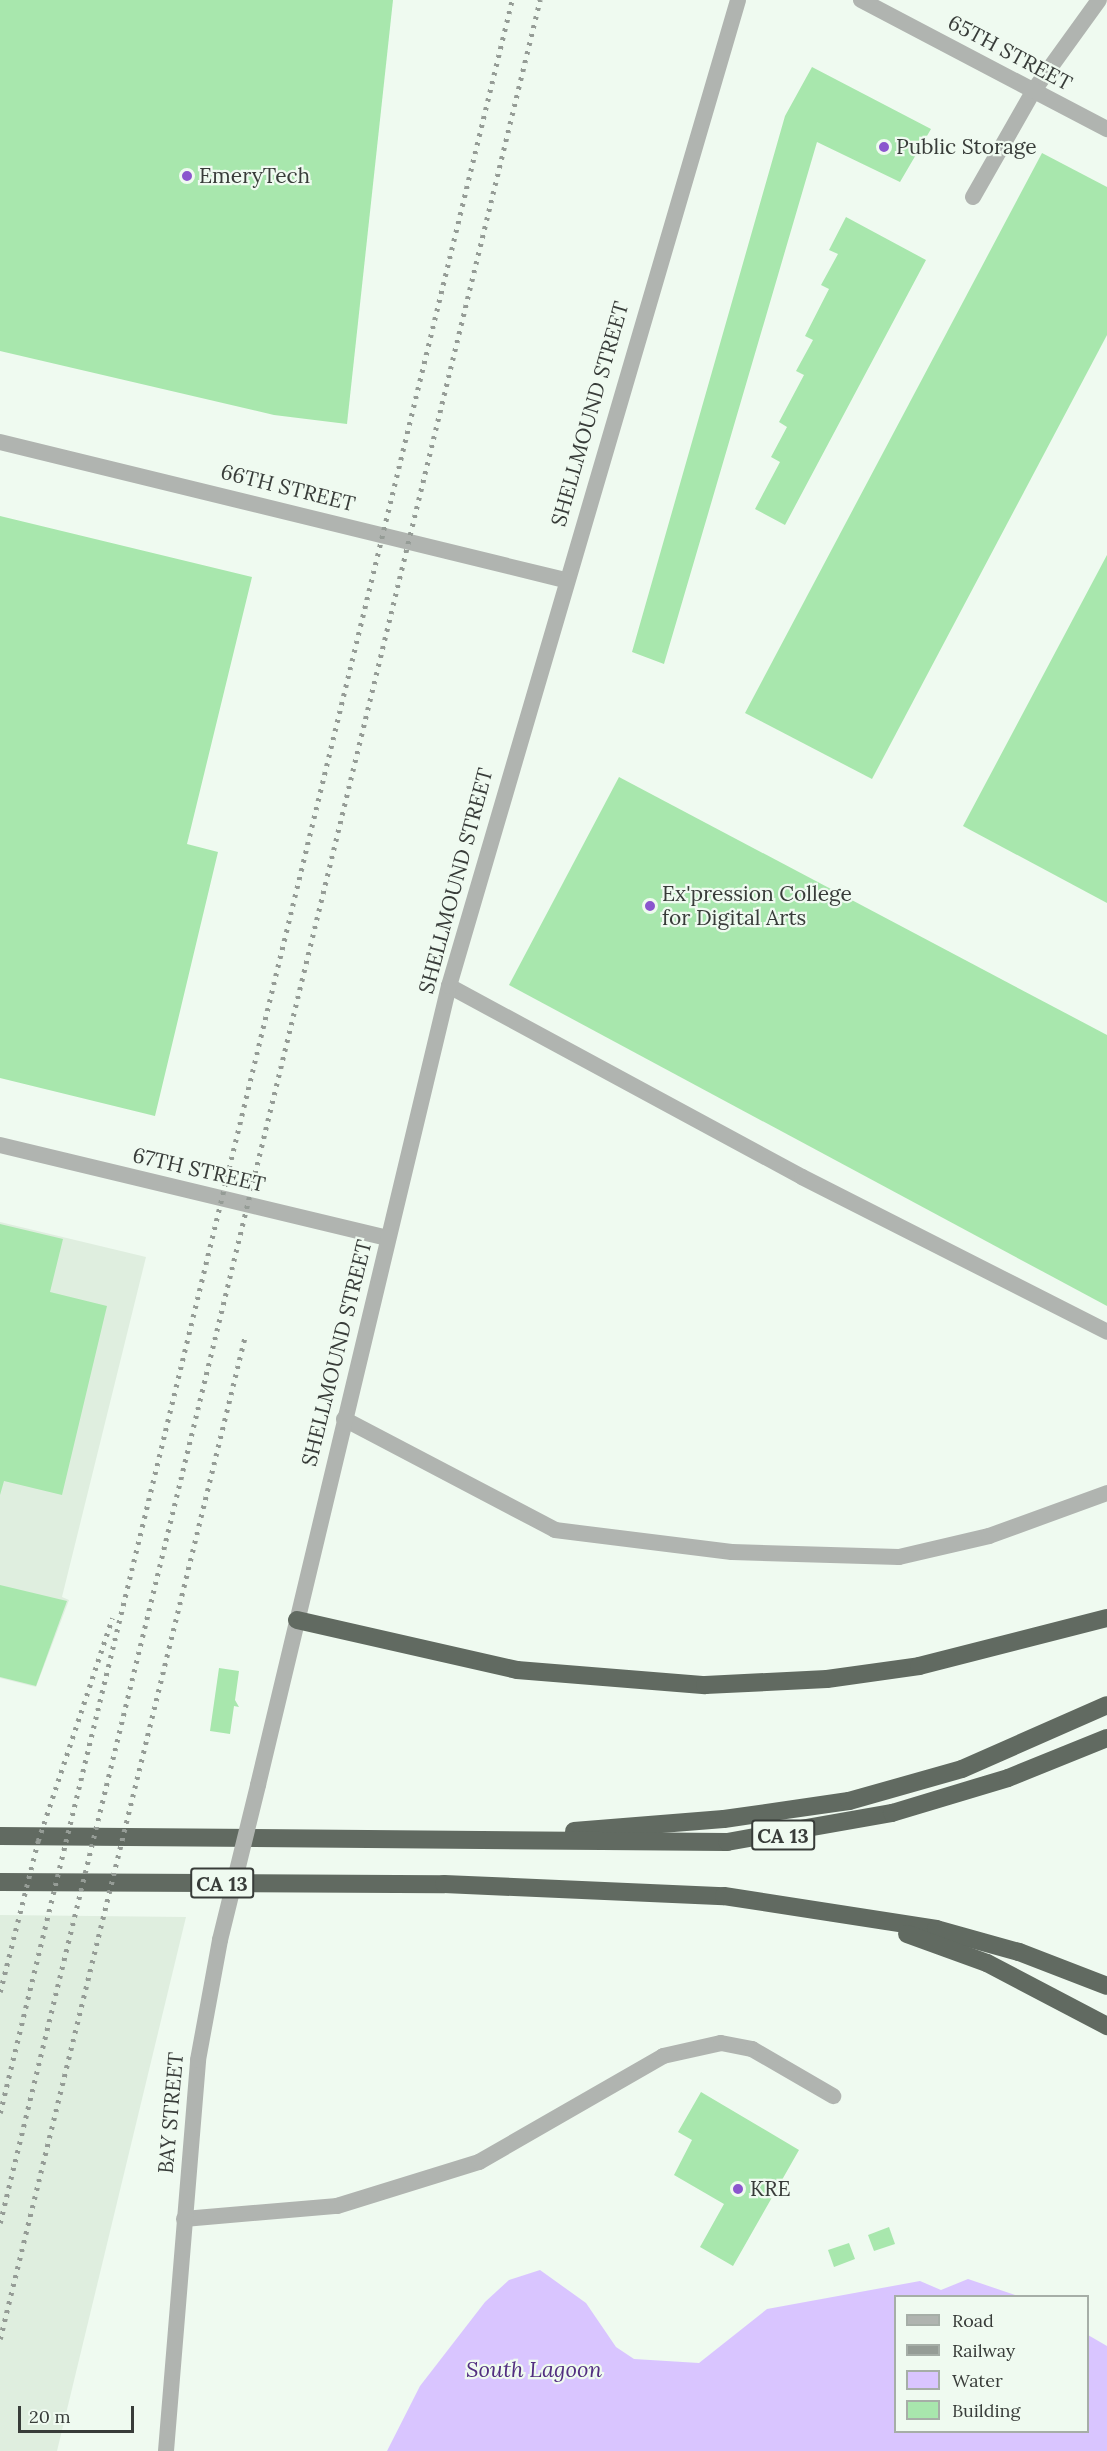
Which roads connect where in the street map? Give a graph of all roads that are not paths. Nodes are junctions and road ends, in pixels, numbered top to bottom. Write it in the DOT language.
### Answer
graph roads {
  1 [pos="738,0"];
  2 [pos="861,0"];
  3 [pos="1099,0"];
  4 [pos="1034,90"];
  5 [pos="1107,129"];
  6 [pos="974,197"];
  7 [pos="0,442"];
  8 [pos="565,580"];
  9 [pos="449,986"];
  10 [pos="0,1145"];
  11 [pos="388,1238"];
  12 [pos="1107,1332"];
  13 [pos="344,1419"];
  14 [pos="1107,1493"];
  15 [pos="1107,1618"];
  16 [pos="297,1620"];
  17 [pos="1107,1705"];
  18 [pos="1107,1738"];
  19 [pos="258,1785"];
  20 [pos="0,1836"];
  21 [pos="444,1839"];
  22 [pos="0,1882"];
  23 [pos="681,1892"];
  24 [pos="1107,1986"];
  25 [pos="1107,2026"];
  26 [pos="832,2096"];
  27 [pos="184,2219"];
  28 [pos="166,2451"];
  1 -- 8 [label="street, SHELLMOUND STREET"];
  2 -- 4 [label="street, 65TH STREET"];
  3 -- 4 [label="street"];
  4 -- 5 [label="street, 65TH STREET"];
  4 -- 6 [label="street"];
  7 -- 8 [label="street, 66TH STREET"];
  8 -- 9 [label="street, SHELLMOUND STREET"];
  9 -- 11 [label="street, SHELLMOUND STREET"];
  9 -- 12 [label="street"];
  10 -- 11 [label="street, 67TH STREET"];
  11 -- 13 [label="street, SHELLMOUND STREET"];
  13 -- 14 [label="street"];
  13 -- 16 [label="street, SHELLMOUND STREET"];
  15 -- 16 [label="highway"];
  16 -- 19 [label="street, SHELLMOUND STREET"];
  17 -- 21 [label="highway"];
  18 -- 21 [label="highway, CA 13"];
  19 -- 27 [label="street, BAY STREET, bridge"];
  20 -- 21 [label="highway, CA 13"];
  22 -- 23 [label="highway, CA 13"];
  23 -- 24 [label="highway, CA 13"];
  23 -- 25 [label="highway"];
  26 -- 27 [label="street"];
  27 -- 28 [label="street, BAY STREET"];
}
